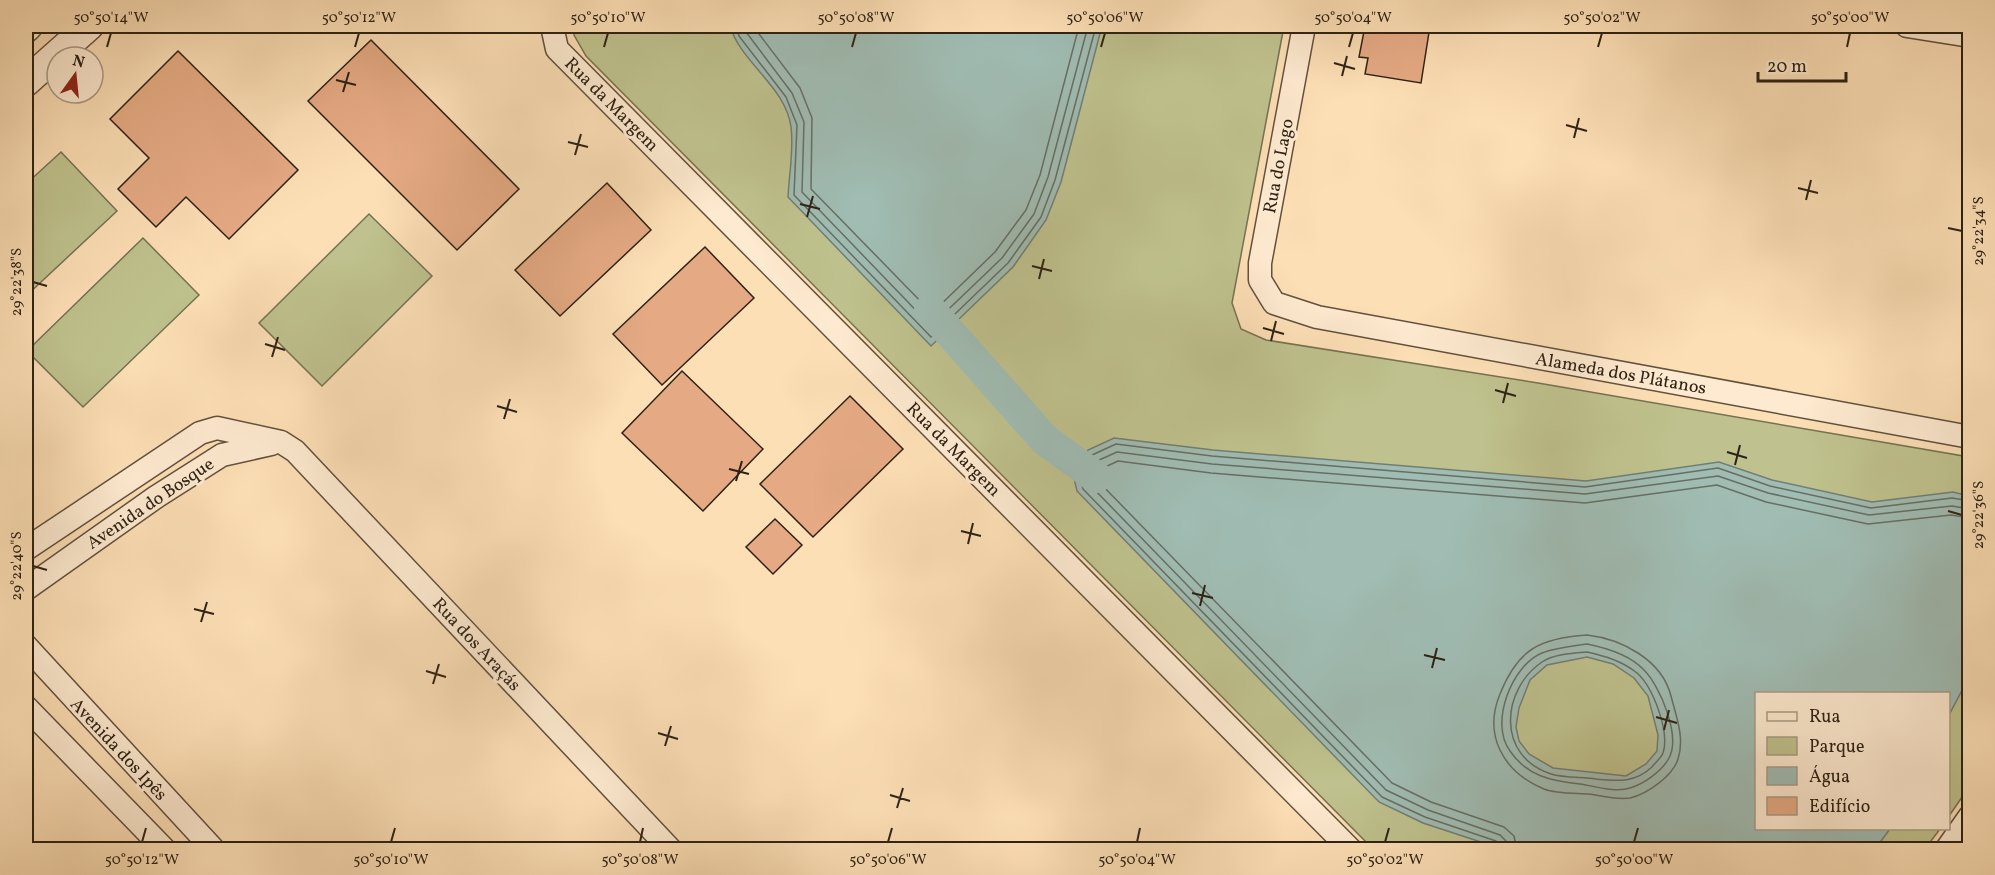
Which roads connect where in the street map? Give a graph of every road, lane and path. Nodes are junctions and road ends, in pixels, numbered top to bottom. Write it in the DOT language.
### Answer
graph roads {
  1 [pos="89,26"];
  2 [pos="552,26"];
  3 [pos="1304,26"];
  4 [pos="1907,26"];
  5 [pos="1970,36"];
  6 [pos="26,82"];
  7 [pos="1274,303"];
  8 [pos="1970,437"];
  9 [pos="281,442"];
  10 [pos="138,472"];
  11 [pos="156,497"];
  12 [pos="26,549"];
  13 [pos="26,589"];
  14 [pos="26,646"];
  15 [pos="26,706"];
  16 [pos="147,779"];
  17 [pos="121,806"];
  18 [pos="1970,816"];
  19 [pos="165,849"];
  20 [pos="214,849"];
  21 [pos="671,849"];
  22 [pos="1351,849"];
  23 [pos="1946,849"];
  1 -- 6 [label="street"];
  2 -- 22 [label="street, Rua da Margem"];
  3 -- 7 [label="street, Rua do Lago"];
  4 -- 5 [label="street"];
  7 -- 8 [label="street, Alameda dos Plátanos"];
  9 -- 10 [label="street, Avenida do Bosque"];
  9 -- 11 [label="street, Avenida do Bosque"];
  9 -- 21 [label="street, Rua dos Araçás"];
  10 -- 11 [label="street"];
  10 -- 12 [label="street, Avenida do Bosque"];
  11 -- 13 [label="street, Avenida do Bosque"];
  14 -- 16 [label="street, Avenida dos Ipês"];
  15 -- 17 [label="street, Avenida dos Ipês"];
  16 -- 17 [label="street"];
  16 -- 20 [label="street, Avenida dos Ipês"];
  17 -- 19 [label="street, Avenida dos Ipês"];
  18 -- 23 [label="street"];
}
